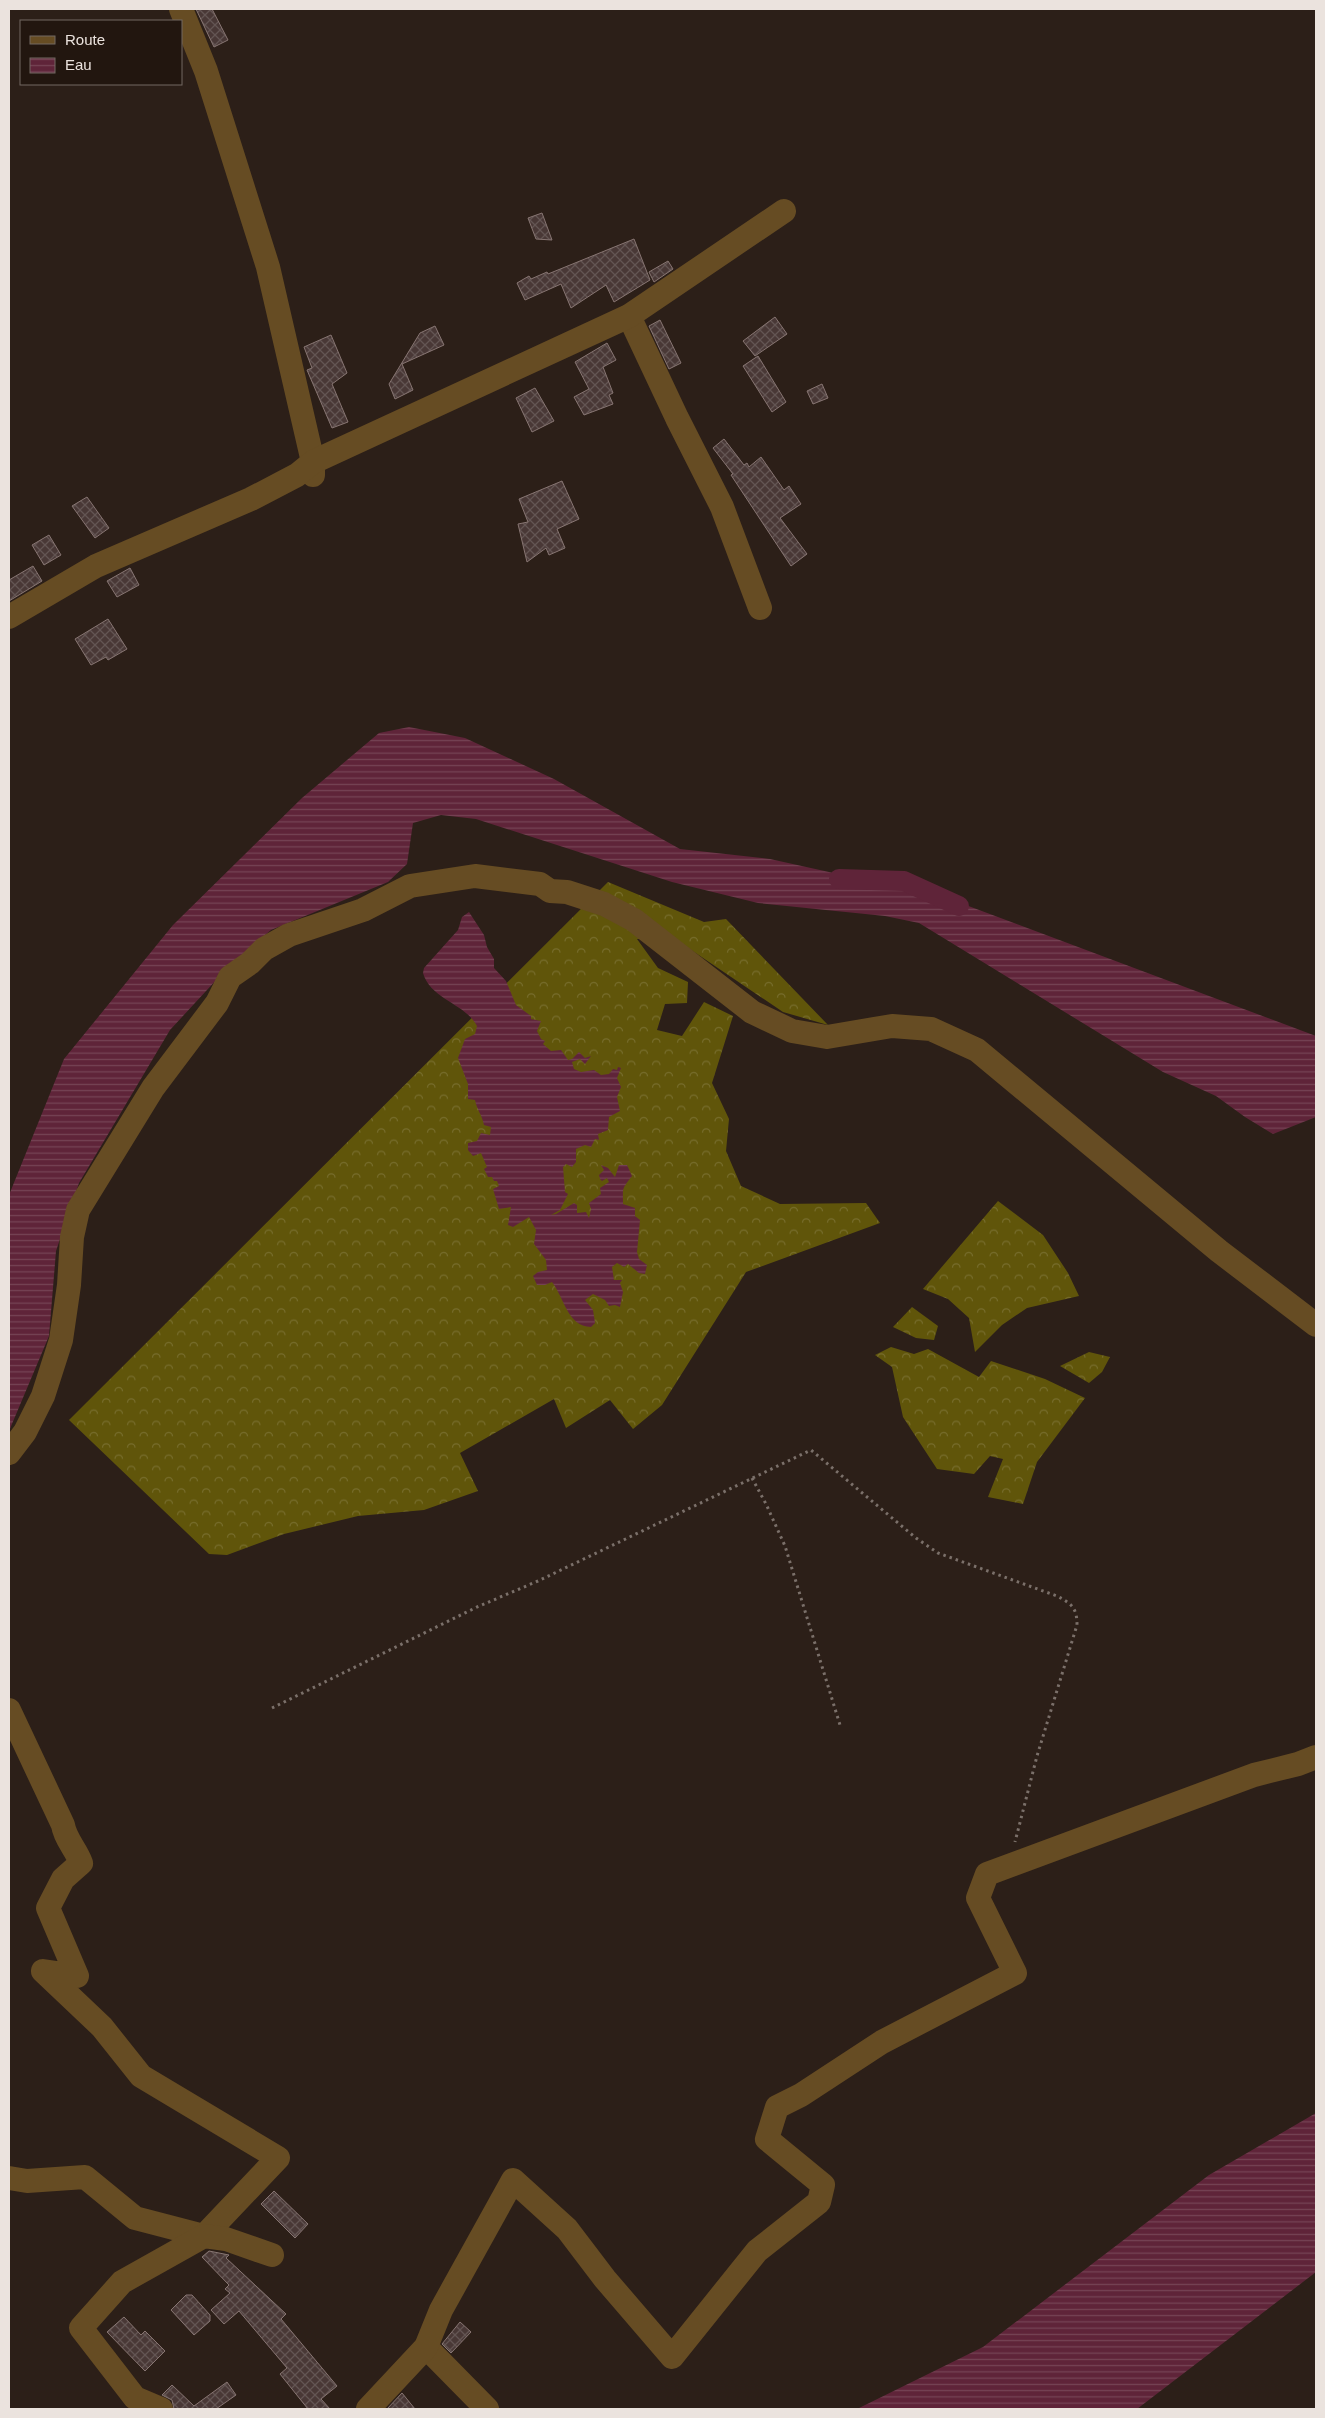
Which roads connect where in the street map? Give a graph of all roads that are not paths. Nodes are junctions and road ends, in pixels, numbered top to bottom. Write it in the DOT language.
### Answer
graph roads {
  1 [pos="180,9"];
  2 [pos="784,211"];
  3 [pos="629,316"];
  4 [pos="313,468"];
  5 [pos="760,608"];
  6 [pos="9,617"];
  7 [pos="1316,1325"];
  8 [pos="9,1453"];
  9 [pos="9,1710"];
  10 [pos="1316,1757"];
  11 [pos="9,2178"];
  12 [pos="204,2236"];
  13 [pos="272,2255"];
  14 [pos="426,2347"];
  15 [pos="161,2409"];
  16 [pos="368,2409"];
  17 [pos="487,2409"];
  1 -- 4 [label="street"];
  2 -- 3 [label="street"];
  3 -- 4 [label="street"];
  3 -- 5 [label="street"];
  4 -- 6 [label="street"];
  7 -- 8 [label="street"];
  9 -- 12 [label="street"];
  10 -- 14 [label="street"];
  11 -- 12 [label="street"];
  12 -- 13 [label="street"];
  12 -- 15 [label="street"];
  14 -- 16 [label="street"];
  14 -- 17 [label="street"];
}
